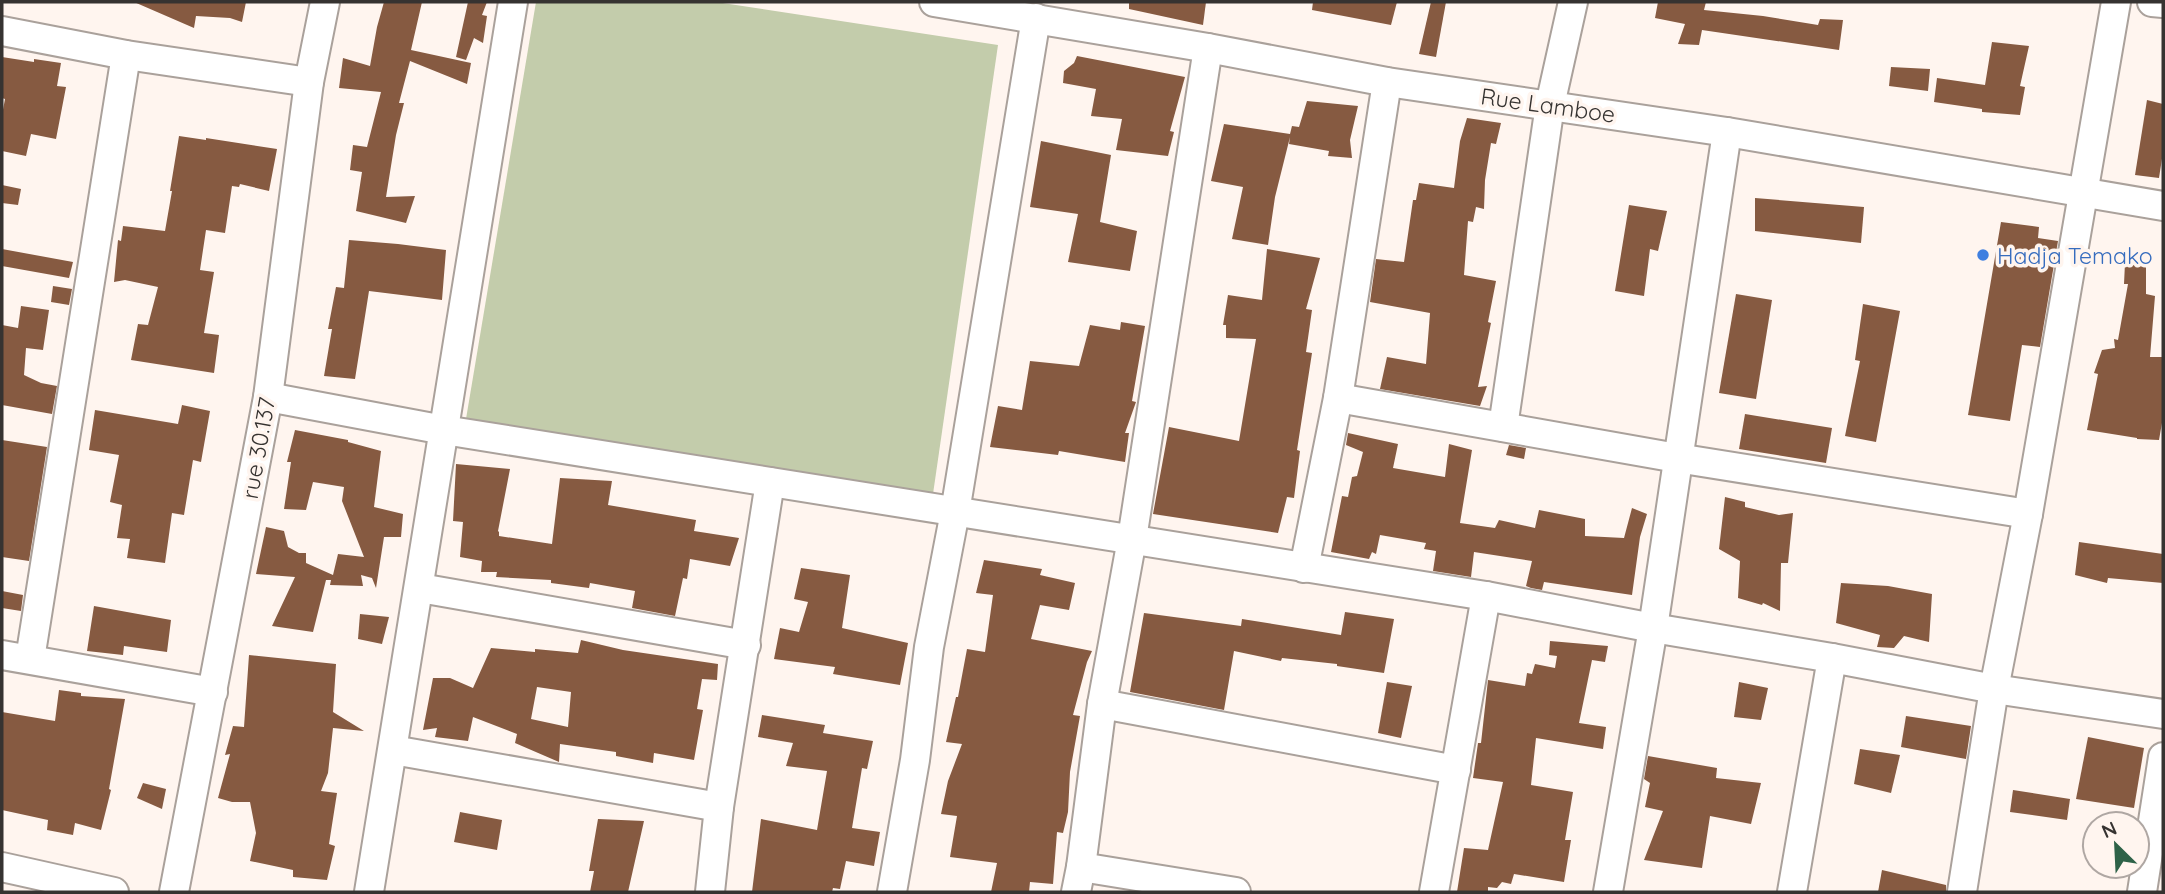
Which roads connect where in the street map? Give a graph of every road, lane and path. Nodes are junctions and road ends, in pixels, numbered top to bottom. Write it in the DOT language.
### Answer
graph roads {
  1 [pos="325,2"];
  2 [pos="513,2"];
  3 [pos="934,2"];
  4 [pos="1573,2"];
  5 [pos="2116,2"];
  6 [pos="2152,2"];
  7 [pos="2163,3"];
  8 [pos="1036,18"];
  9 [pos="2,31"];
  10 [pos="1209,48"];
  11 [pos="125,55"];
  12 [pos="309,82"];
  13 [pos="1387,82"];
  14 [pos="1550,105"];
  15 [pos="1727,132"];
  16 [pos="2083,192"];
  17 [pos="2163,206"];
  18 [pos="268,397"];
  19 [pos="1338,398"];
  20 [pos="1503,427"];
  21 [pos="444,430"];
  22 [pos="1676,458"];
  23 [pos="770,482"];
  24 [pos="955,512"];
  25 [pos="2028,514"];
  26 [pos="1132,539"];
  27 [pos="1304,568"];
  28 [pos="419,588"];
  29 [pos="1486,596"];
  30 [pos="1653,628"];
  31 [pos="746,645"];
  32 [pos="2,655"];
  33 [pos="1832,658"];
  34 [pos="30,659"];
  35 [pos="1994,689"];
  36 [pos="213,692"];
  37 [pos="1101,704"];
  38 [pos="2163,714"];
  39 [pos="393,750"];
  40 [pos="2163,757"];
  41 [pos="1456,771"];
  42 [pos="719,807"];
  43 [pos="2,867"];
  44 [pos="1078,880"];
  45 [pos="2150,882"];
  46 [pos="114,892"];
  47 [pos="174,892"];
  48 [pos="369,892"];
  49 [pos="710,892"];
  50 [pos="892,892"];
  51 [pos="1236,892"];
  52 [pos="1434,892"];
  53 [pos="1608,892"];
  54 [pos="1792,892"];
  55 [pos="1962,892"];
  1 -- 12 [label="street, rue 30.137"];
  2 -- 21 [label="street"];
  3 -- 8 [label="street, Rue Lamboe"];
  4 -- 14 [label="street"];
  5 -- 16 [label="street"];
  6 -- 7 [label="street"];
  8 -- 10 [label="street, Rue Lamboe"];
  8 -- 24 [label="street"];
  9 -- 11 [label="street"];
  10 -- 13 [label="street, Rue Lamboe"];
  10 -- 26 [label="street"];
  11 -- 12 [label="street"];
  11 -- 34 [label="street"];
  12 -- 18 [label="street, rue 30.137"];
  13 -- 14 [label="street, Rue Lamboe"];
  13 -- 19 [label="street"];
  14 -- 15 [label="street, Rue Lamboe"];
  14 -- 20 [label="street"];
  15 -- 16 [label="street, Rue Lamboe"];
  15 -- 22 [label="street"];
  16 -- 17 [label="street, Rue Lamboe"];
  16 -- 25 [label="street"];
  18 -- 21 [label="street"];
  18 -- 36 [label="street, rue 30.137"];
  19 -- 20 [label="street"];
  19 -- 27 [label="street"];
  20 -- 22 [label="street"];
  21 -- 23 [label="street"];
  21 -- 28 [label="street"];
  22 -- 25 [label="street"];
  22 -- 30 [label="street"];
  23 -- 24 [label="street"];
  23 -- 31 [label="street"];
  24 -- 26 [label="street"];
  24 -- 50 [label="street"];
  25 -- 35 [label="street"];
  26 -- 27 [label="street"];
  26 -- 37 [label="street"];
  27 -- 29 [label="street"];
  28 -- 31 [label="street"];
  28 -- 39 [label="street"];
  29 -- 30 [label="street"];
  29 -- 41 [label="street"];
  30 -- 33 [label="street"];
  30 -- 53 [label="street"];
  31 -- 42 [label="street"];
  32 -- 34 [label="street"];
  33 -- 35 [label="street"];
  33 -- 54 [label="street"];
  34 -- 36 [label="street"];
  35 -- 38 [label="street"];
  35 -- 55 [label="street"];
  36 -- 47 [label="street, rue 30.137"];
  37 -- 41 [label="street"];
  37 -- 44 [label="street"];
  39 -- 42 [label="street"];
  39 -- 48 [label="street"];
  40 -- 45 [label="street"];
  41 -- 52 [label="street"];
  42 -- 49 [label="street"];
  43 -- 46 [label="street"];
  44 -- 51 [label="street"];
}
